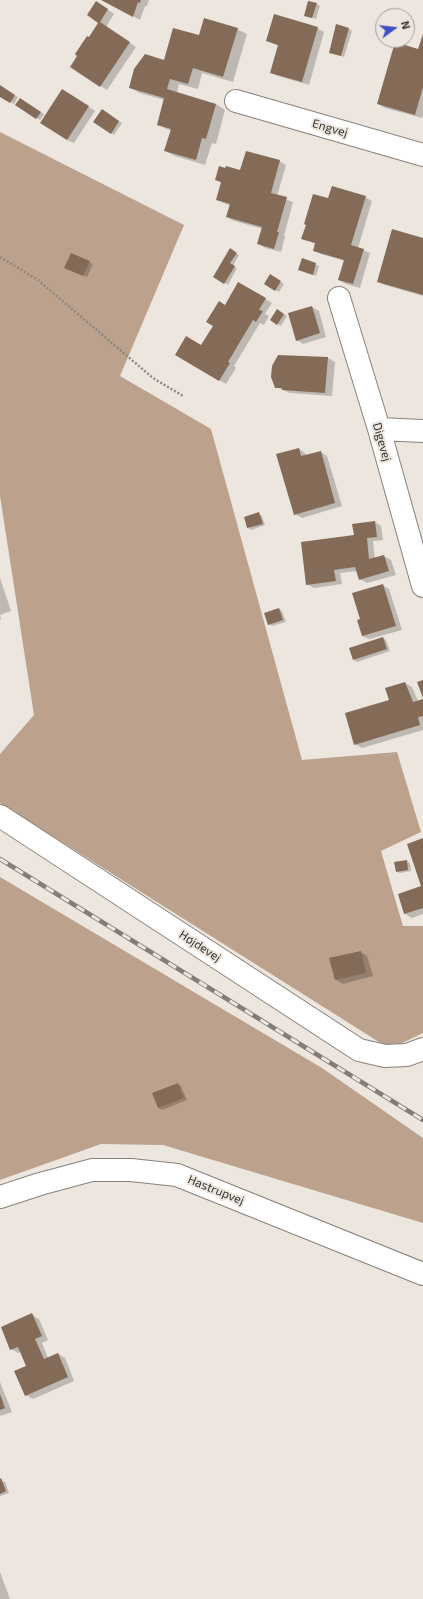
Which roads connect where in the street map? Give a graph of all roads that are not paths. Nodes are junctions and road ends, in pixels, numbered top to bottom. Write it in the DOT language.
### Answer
graph roads {
  1 [pos="236,101"];
  2 [pos="423,155"];
  3 [pos="339,298"];
  4 [pos="379,429"];
  5 [pos="423,431"];
  6 [pos="423,586"];
  7 [pos="0,816"];
  8 [pos="415,1052"];
  9 [pos="0,1197"];
  10 [pos="423,1274"];
  1 -- 2 [label="street, Engvej"];
  3 -- 4 [label="street, Digevej"];
  4 -- 5 [label="street"];
  4 -- 6 [label="street, Digevej"];
  7 -- 8 [label="street, Højdevej"];
  9 -- 10 [label="street, Hastrupvej"];
}
